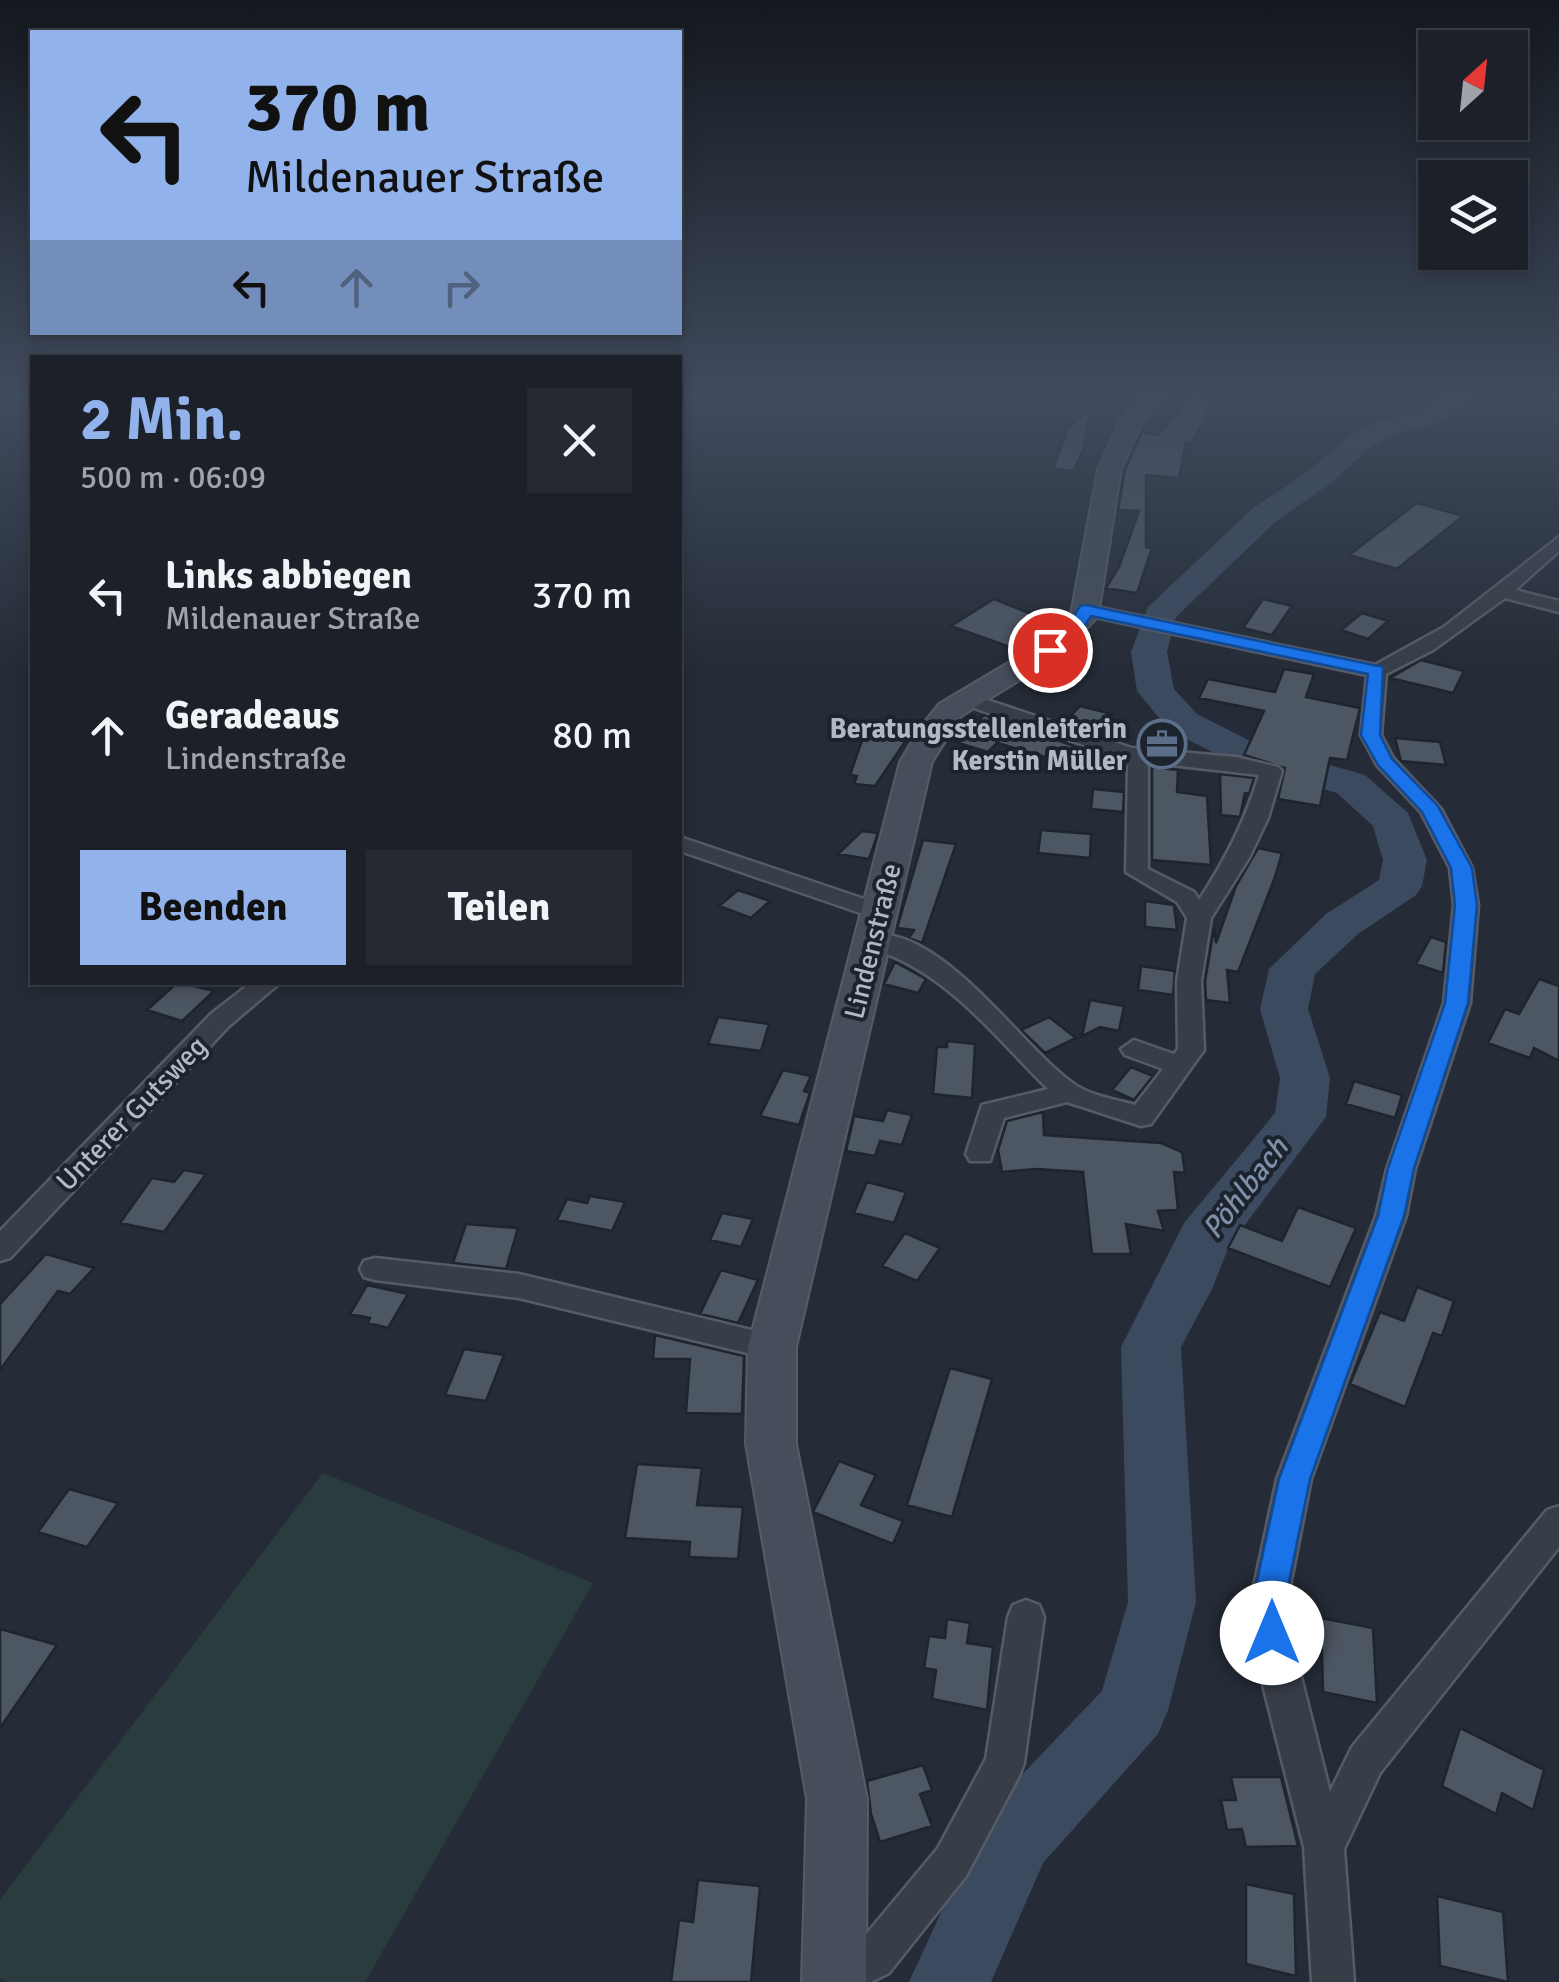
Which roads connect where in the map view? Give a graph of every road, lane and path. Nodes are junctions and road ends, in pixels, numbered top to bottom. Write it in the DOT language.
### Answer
graph roads {
  1 [pos="1106,484"];
  2 [pos="1559,542"];
  3 [pos="1502,592"];
  4 [pos="1559,606"];
  5 [pos="1086,610"];
  6 [pos="1377,670"];
  7 [pos="966,699"];
  8 [pos="1130,754"];
  9 [pos="682,845"];
  10 [pos="1199,918"];
  11 [pos="876,926"];
  12 [pos="265,985"];
  13 [pos="1134,1050"];
  14 [pos="1180,1064"];
  15 [pos="1068,1093"];
  16 [pos="980,1154"];
  17 [pos="0,1250"];
  18 [pos="375,1270"];
  19 [pos="772,1347"];
  20 [pos="1559,1521"];
  21 [pos="1026,1617"];
  22 [pos="1324,1847"];
  23 [pos="834,1979"];
  24 [pos="1333,1982"];
  1 -- 5 [label="main road"];
  2 -- 3 [label="street"];
  3 -- 4 [label="street"];
  3 -- 6 [label="street"];
  5 -- 6 [label="street"];
  5 -- 7 [label="main road, Lindenstraße"];
  6 -- 22 [label="street"];
  7 -- 8 [label="street"];
  7 -- 11 [label="main road, Lindenstraße"];
  8 -- 10 [label="street"];
  8 -- 10 [label="street"];
  9 -- 11 [label="street"];
  10 -- 14 [label="street"];
  11 -- 15 [label="street"];
  11 -- 19 [label="main road, Lindenstraße"];
  12 -- 17 [label="street, Unterer Gutsweg"];
  13 -- 14 [label="street"];
  14 -- 15 [label="street"];
  15 -- 16 [label="street"];
  18 -- 19 [label="street"];
  19 -- 23 [label="main road, Lindenstraße"];
  20 -- 22 [label="street"];
  21 -- 23 [label="street, Lindenstraße"];
  22 -- 24 [label="street"];
}
